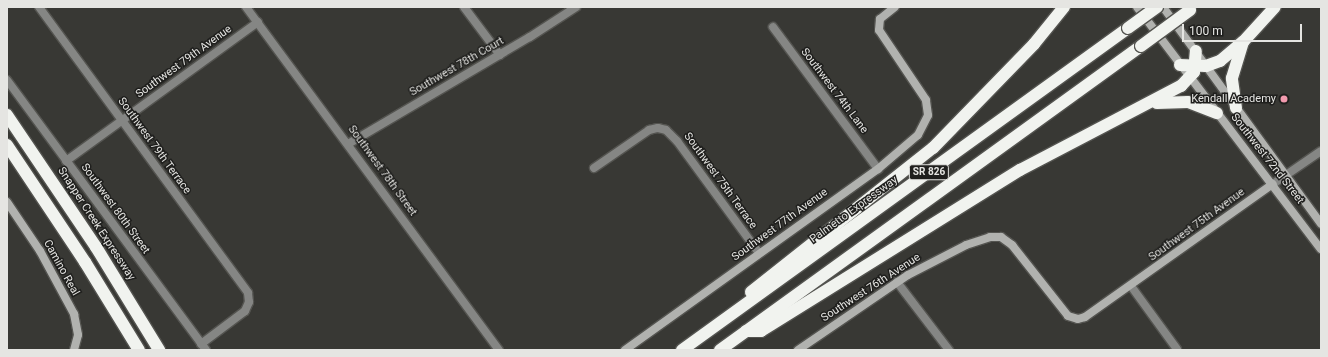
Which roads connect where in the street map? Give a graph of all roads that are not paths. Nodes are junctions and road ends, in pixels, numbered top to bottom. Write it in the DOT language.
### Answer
graph roads {
  1 [pos="39,7"];
  2 [pos="246,7"];
  3 [pos="464,7"];
  4 [pos="576,7"];
  5 [pos="895,7"];
  6 [pos="1064,7"];
  7 [pos="1137,7"];
  8 [pos="1157,7"];
  9 [pos="1163,7"];
  10 [pos="1275,7"];
  11 [pos="1192,9"];
  12 [pos="258,22"];
  13 [pos="773,27"];
  14 [pos="1243,42"];
  15 [pos="1196,51"];
  16 [pos="500,55"];
  17 [pos="1180,66"];
  18 [pos="1201,66"];
  19 [pos="1190,78"];
  20 [pos="7,80"];
  21 [pos="1152,104"];
  22 [pos="1236,108"];
  23 [pos="1217,113"];
  24 [pos="7,115"];
  25 [pos="122,121"];
  26 [pos="348,144"];
  27 [pos="7,145"];
  28 [pos="1321,151"];
  29 [pos="66,161"];
  30 [pos="594,168"];
  31 [pos="878,168"];
  32 [pos="1286,176"];
  33 [pos="1273,184"];
  34 [pos="7,202"];
  35 [pos="1321,224"];
  36 [pos="1321,249"];
  37 [pos="759,253"];
  38 [pos="897,282"];
  39 [pos="1131,286"];
  40 [pos="730,315"];
  41 [pos="1085,317"];
  42 [pos="746,331"];
  43 [pos="203,347"];
  44 [pos="1177,349"];
  45 [pos="74,350"];
  46 [pos="139,350"];
  47 [pos="159,350"];
  48 [pos="499,350"];
  49 [pos="624,350"];
  50 [pos="682,350"];
  51 [pos="720,350"];
  52 [pos="798,350"];
  53 [pos="949,350"];
  1 -- 25 [label="street, Southwest 79th Terrace"];
  2 -- 12 [label="street, Southwest 78th Street"];
  3 -- 16 [label="street"];
  4 -- 16 [label="street, Southwest 78th Court"];
  5 -- 31 [label="street, Southwest 77th Avenue"];
  6 -- 40 [label="highway"];
  7 -- 17 [label="street, Southwest 72nd Street"];
  8 -- 40 [label="highway, Palmetto Expressway / SR 826, bridge"];
  9 -- 15 [label="street"];
  10 -- 14 [label="highway"];
  11 -- 42 [label="highway, SR 826, bridge"];
  12 -- 25 [label="street, Southwest 79th Avenue"];
  12 -- 26 [label="street, Southwest 78th Street"];
  13 -- 31 [label="street, Southwest 74th Lane"];
  14 -- 18 [label="highway"];
  14 -- 22 [label="highway"];
  15 -- 18 [label="highway"];
  16 -- 26 [label="street, Southwest 78th Court"];
  17 -- 18 [label="highway"];
  17 -- 19 [label="street, Southwest 72nd Street"];
  18 -- 19 [label="highway"];
  18 -- 22 [label="street, Southwest 72nd Street"];
  19 -- 21 [label="highway"];
  19 -- 23 [label="street, Southwest 72nd Street"];
  20 -- 29 [label="street, Southwest 80th Street"];
  21 -- 23 [label="highway"];
  21 -- 42 [label="highway"];
  22 -- 32 [label="street, Southwest 72nd Street"];
  23 -- 33 [label="street, Southwest 72nd Street"];
  24 -- 47 [label="highway, Snapper Creek Expressway"];
  25 -- 29 [label="street, Southwest 79th Avenue"];
  25 -- 43 [label="street, Southwest 79th Terrace"];
  26 -- 48 [label="street, Southwest 78th Street"];
  27 -- 46 [label="highway"];
  28 -- 32 [label="street, Southwest 75th Avenue"];
  29 -- 43 [label="street, Southwest 80th Street"];
  30 -- 37 [label="street, Southwest 75th Terrace"];
  31 -- 37 [label="street, Southwest 77th Avenue"];
  32 -- 33 [label="street, Southwest 75th Avenue"];
  32 -- 35 [label="street, Southwest 72nd Street"];
  33 -- 36 [label="street, Southwest 72nd Street"];
  33 -- 39 [label="street, Southwest 75th Avenue"];
  34 -- 45 [label="street, Camino Real"];
  37 -- 49 [label="street, Southwest 77th Avenue"];
  38 -- 41 [label="street, Southwest 76th Avenue"];
  38 -- 52 [label="street, Southwest 76th Avenue"];
  38 -- 53 [label="street"];
  39 -- 41 [label="street, Southwest 75th Avenue"];
  39 -- 44 [label="street"];
  40 -- 50 [label="highway, Palmetto Expressway / SR 826"];
  42 -- 51 [label="highway, SR 826"];
}
